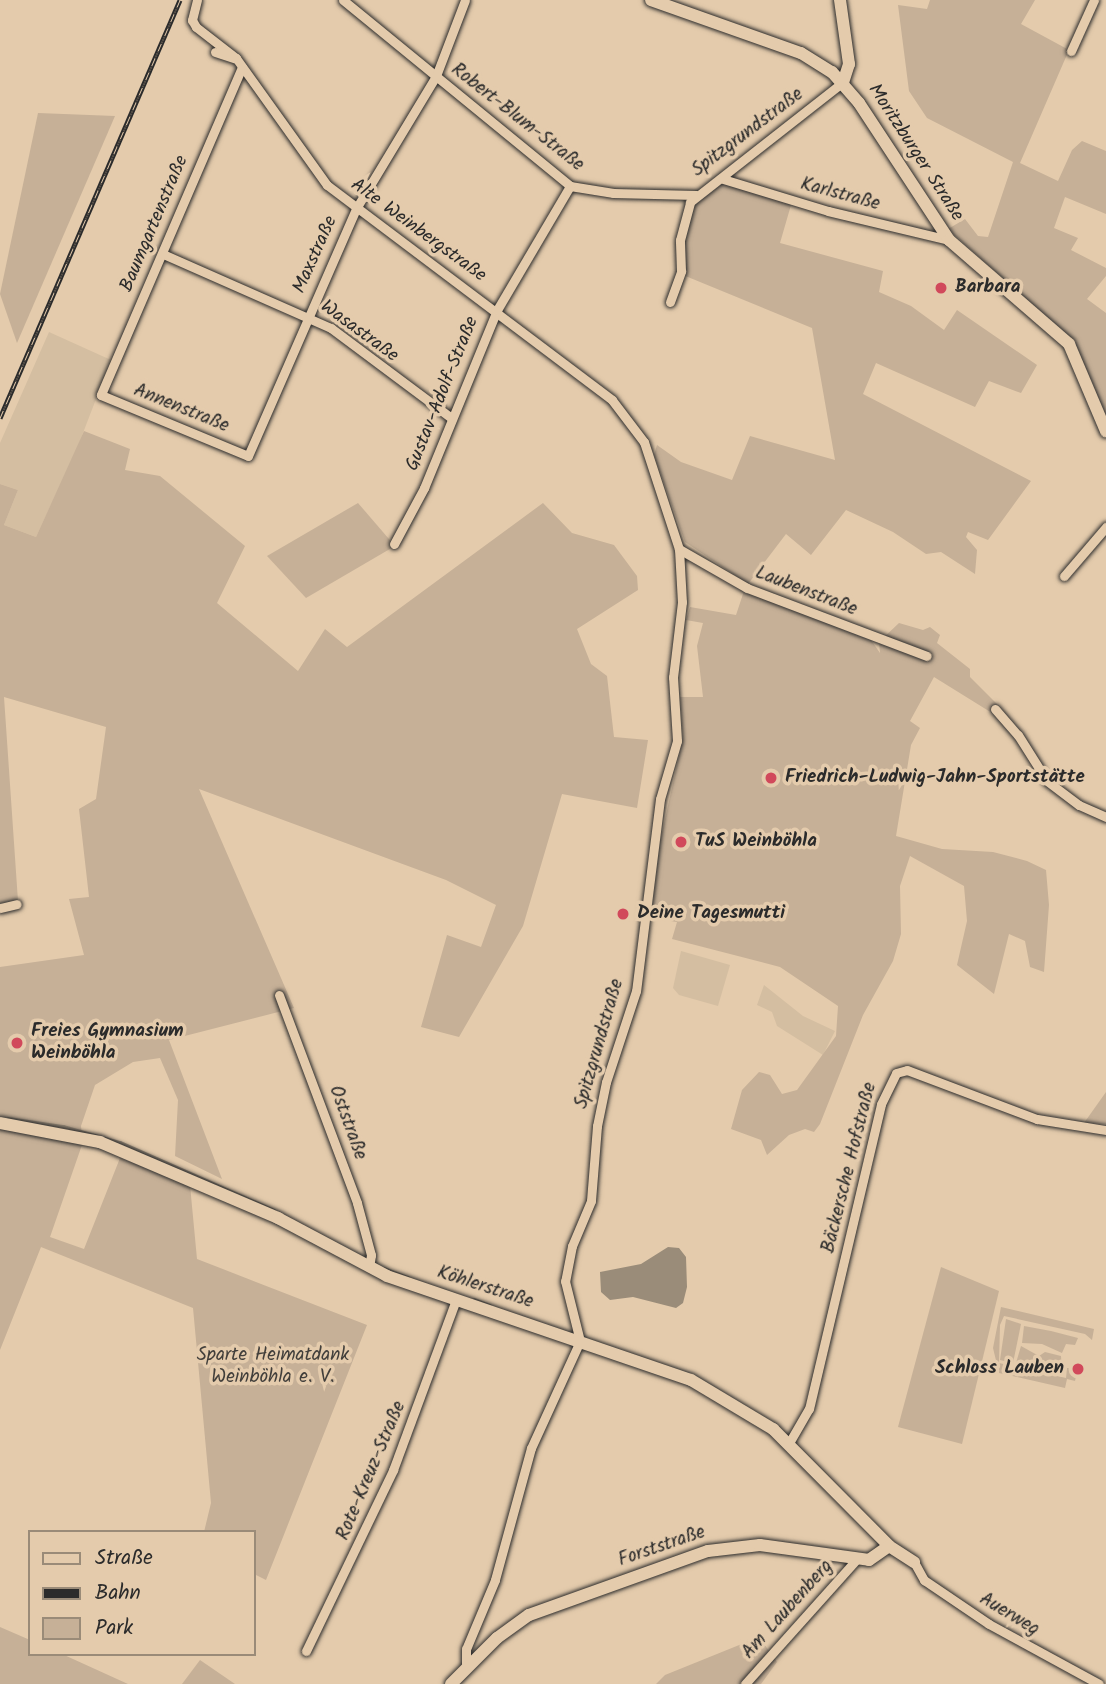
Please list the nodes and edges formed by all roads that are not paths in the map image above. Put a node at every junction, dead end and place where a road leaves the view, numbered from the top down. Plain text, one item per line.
1 (197, 0) edge
2 (343, 0) edge
3 (465, 0) edge
4 (651, 0) edge
5 (840, 0) edge
6 (1094, 0) edge
7 (847, 48) junction
8 (1071, 51) dead end
9 (215, 52) dead end
10 (236, 58) junction
11 (820, 62) junction
12 (242, 67) junction
13 (436, 76) junction
14 (843, 82) junction
15 (723, 179) junction
16 (570, 186) junction
17 (696, 195) junction
18 (357, 207) junction
19 (949, 240) junction
20 (163, 254) junction
21 (670, 302) dead end
22 (497, 310) junction
23 (309, 316) junction
24 (101, 395) joint
25 (612, 400) joint
26 (450, 417) junction
27 (1106, 431) edge
28 (248, 456) joint
29 (1106, 527) edge
30 (394, 544) dead end
31 (678, 549) junction
32 (1064, 576) dead end
33 (927, 656) dead end
34 (995, 709) dead end
35 (1106, 817) edge
36 (17, 904) dead end
37 (0, 908) edge
38 (279, 995) dead end
39 (0, 1123) edge
40 (1106, 1130) edge
41 (369, 1267) junction
42 (456, 1300) junction
43 (580, 1341) junction
44 (789, 1443) junction
45 (889, 1546) junction
46 (856, 1560) junction
47 (914, 1562) joint
48 (306, 1651) dead end
49 (466, 1667) junction
50 (451, 1684) edge
51 (745, 1684) edge
52 (1099, 1684) edge

1 - 10 street, Alte Weinbergstraße
2 - 13 street, Robert-Blum-Straße
3 - 13 street, Maxstraße
4 - 11 street
5 - 7 street, Moritzburger Straße
6 - 8 street
7 - 11 street
7 - 14 street, Moritzburger Straße
9 - 10 street
10 - 12 street, Alte Weinbergstraße
11 - 14 street
12 - 18 street, Alte Weinbergstraße
12 - 20 street, Baumgartenstraße
13 - 16 street, Robert-Blum-Straße
13 - 18 street, Maxstraße
14 - 15 street, Spitzgrundstraße
14 - 19 street, Moritzburger Straße
15 - 17 street, Spitzgrundstraße
15 - 19 street, Karlstraße
16 - 17 street, Robert-Blum-Straße
16 - 22 street, Gustav-Adolf-Straße
17 - 21 street, Spitzgrundstraße
18 - 22 street, Alte Weinbergstraße
18 - 23 street, Maxstraße
19 - 27 street, Moritzburger Straße
20 - 23 street, Wasastraße
20 - 24 street, Baumgartenstraße
22 - 25 street, Alte Weinbergstraße
22 - 26 street, Gustav-Adolf-Straße
23 - 26 street, Wasastraße
23 - 28 street, Maxstraße
24 - 28 street, Annenstraße
25 - 31 street, Spitzgrundstraße
26 - 30 street, Gustav-Adolf-Straße
29 - 32 street
31 - 33 street, Laubenstraße
31 - 43 street, Spitzgrundstraße
34 - 35 street
36 - 37 street
38 - 41 street, Oststraße
39 - 41 street, Köhlerstraße
40 - 44 street, Bäckersche Hofstraße
41 - 42 street, Köhlerstraße
42 - 43 street, Köhlerstraße
42 - 48 street, Rote-Kreuz-Straße
43 - 44 street, Köhlerstraße
43 - 49 street
44 - 45 street, Köhlerstraße
45 - 46 street
45 - 47 street, Köhlerstraße
46 - 49 street, Forststraße
46 - 51 street, Am Laubenberg
47 - 52 street, Auerweg
49 - 50 street

